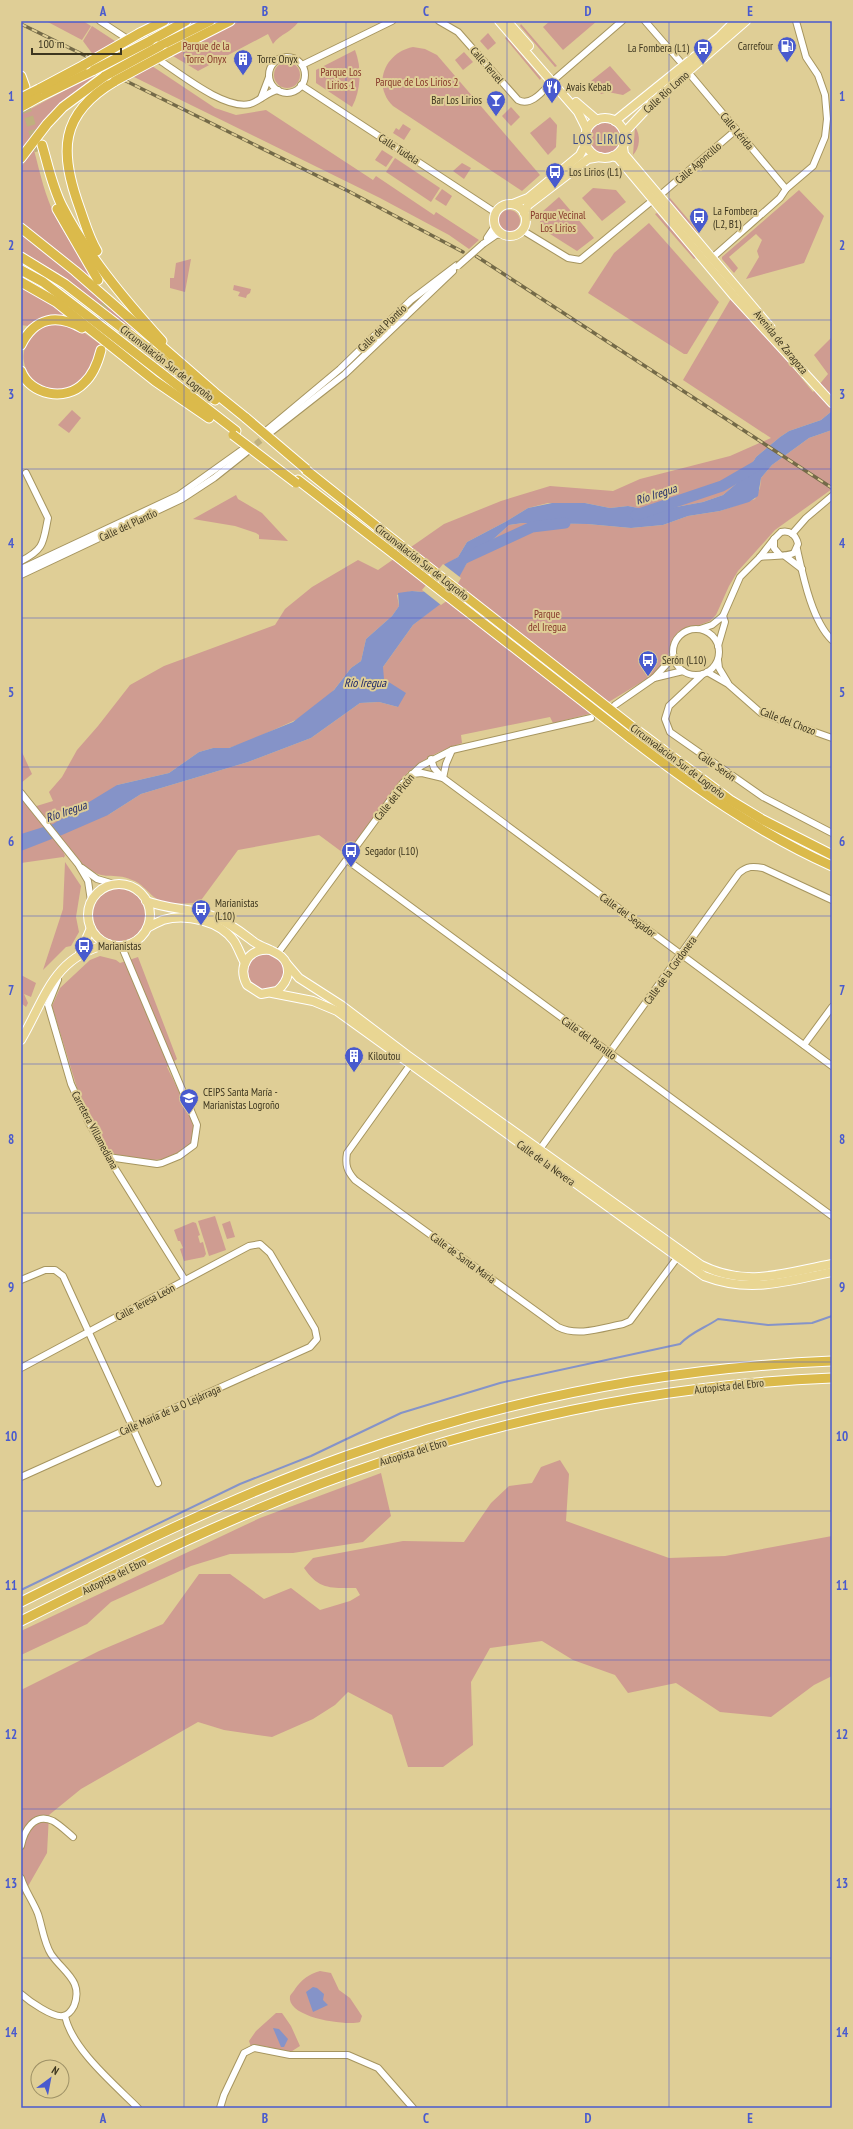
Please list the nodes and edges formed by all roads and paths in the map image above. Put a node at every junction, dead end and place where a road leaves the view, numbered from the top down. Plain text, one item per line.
1 (100, 21) edge
2 (164, 21) edge
3 (186, 21) edge
4 (210, 21) edge
5 (230, 21) edge
6 (392, 21) edge
7 (439, 21) edge
8 (500, 21) edge
9 (622, 21) edge
10 (645, 21) edge
11 (735, 21) edge
12 (746, 21) edge
13 (796, 21) edge
14 (509, 22) edge
15 (126, 38) dead end
16 (708, 50) junction
17 (162, 62) dead end
18 (302, 65) junction
19 (686, 69) junction
20 (21, 76) edge
21 (269, 77) junction
22 (554, 80) junction
23 (301, 85) junction
24 (25, 87) dead end
25 (278, 90) junction
26 (39, 93) junction
27 (21, 98) edge
28 (259, 100) junction
29 (21, 107) edge
30 (597, 120) junction
31 (615, 121) junction
32 (587, 130) junction
33 (736, 130) junction
34 (624, 133) junction
35 (586, 143) junction
36 (623, 147) junction
37 (608, 157) junction
38 (21, 158) edge
39 (786, 189) junction
40 (656, 198) junction
41 (513, 204) junction
42 (496, 213) junction
43 (524, 213) junction
44 (495, 226) junction
45 (21, 228) edge
46 (522, 230) junction
47 (502, 234) junction
48 (482, 244) junction
49 (21, 258) edge
50 (712, 258) junction
51 (21, 270) edge
52 (98, 280) tunnel mouth
53 (21, 282) edge
54 (121, 292) junction
55 (21, 345) edge
56 (101, 350) dead end
57 (179, 360) junction
58 (21, 371) edge
59 (811, 380) junction
60 (155, 381) junction
61 (832, 404) edge
62 (245, 420) junction
63 (269, 431) tunnel mouth
64 (234, 433) junction
65 (26, 473) dead end
66 (832, 496) edge
67 (792, 534) junction
68 (774, 539) junction
69 (797, 549) junction
70 (782, 556) junction
71 (760, 557) junction
72 (21, 561) edge
73 (21, 569) edge
74 (802, 569) junction
75 (21, 575) edge
76 (723, 616) junction
77 (700, 629) junction
78 (829, 634) edge
79 (832, 640) edge
80 (718, 646) junction
81 (674, 656) junction
82 (718, 660) junction
83 (683, 671) junction
84 (705, 673) junction
85 (654, 678) junction
86 (728, 684) junction
87 (615, 705) dead end
88 (591, 718) dead end
89 (832, 738) edge
90 (452, 750) junction
91 (431, 759) junction
92 (411, 775) junction
93 (444, 778) junction
94 (22, 794) edge
95 (832, 833) edge
96 (832, 855) edge
97 (347, 860) junction
98 (78, 864) junction
99 (832, 866) edge
100 (114, 884) junction
101 (832, 900) edge
102 (91, 901) junction
103 (146, 901) junction
104 (91, 928) junction
105 (146, 928) junction
106 (108, 944) junction
107 (121, 945) junction
108 (274, 952) junction
109 (80, 953) junction
110 (681, 955) junction
111 (244, 963) junction
112 (287, 964) junction
113 (64, 968) junction
114 (272, 993) junction
115 (832, 1007) edge
116 (21, 1040) edge
117 (804, 1045) junction
118 (609, 1053) junction
119 (410, 1065) junction
120 (832, 1066) edge
121 (540, 1149) junction
122 (108, 1157) junction
123 (832, 1216) edge
124 (677, 1258) junction
125 (832, 1264) edge
126 (832, 1272) edge
127 (21, 1280) edge
128 (184, 1280) junction
129 (89, 1332) junction
130 (317, 1339) joint
131 (832, 1361) edge
132 (21, 1368) edge
133 (832, 1378) edge
134 (132, 1427) junction
135 (21, 1477) edge
136 (158, 1483) dead end
137 (21, 1601) edge
138 (21, 1621) edge
139 (73, 1837) dead end
140 (21, 1846) edge
141 (21, 1878) edge
142 (21, 1994) edge
143 (65, 2016) junction
144 (138, 2108) edge
145 (220, 2108) edge
146 (413, 2108) edge

1 - 15 street
2 - 26 highway, bridge
3 - 26 highway, bridge
4 - 38 highway, bridge
5 - 54 highway, bridge
6 - 18 street
7 - 22 street, Calle Teruel
8 - 22 main road
9 - 22 street
10 - 19 street, Calle Lérida
11 - 16 main road, Calle Río Lomo
12 - 16 main road, Calle Río Lomo
13 - 39 street
14 - 22 main road
16 - 19 main road, Calle Río Lomo
17 - 28 street
18 - 21 street
18 - 23 street
19 - 31 main road, Calle Río Lomo
19 - 33 street, Calle Lérida
19 - 34 main road, Calle Río Lomo
20 - 24 highway
21 - 25 street
21 - 28 street
22 - 30 main road
22 - 32 main road
23 - 25 street
23 - 42 street, Calle Tudela
25 - 28 street
26 - 27 highway, bridge
26 - 29 highway, bridge
30 - 31 main road
30 - 32 main road
31 - 34 main road
32 - 35 main road
33 - 39 street, Calle Lérida
33 - 40 street, Calle Agoncillo
34 - 36 main road
35 - 37 main road
35 - 41 main road
36 - 37 main road
36 - 40 main road, Avenida de Zaragoza
37 - 40 main road, Avenida de Zaragoza
37 - 43 main road
39 - 50 street
40 - 46 street, Calle Agoncillo
40 - 50 main road, Avenida de Zaragoza
40 - 59 main road, Avenida de Zaragoza
41 - 42 main road
41 - 43 main road
42 - 44 main road
43 - 46 main road
44 - 47 main road
44 - 48 street, Calle del Plantío
45 - 57 highway
46 - 47 main road
47 - 48 street, Calle del Plantío
48 - 63 street, Calle del Plantío, bridge
49 - 62 highway, Circunvalación Sur de Logroño
50 - 59 main road, Avenida de Zaragoza
51 - 64 highway, Circunvalación Sur de Logroño
52 - 54 highway
53 - 60 highway
54 - 57 highway
55 - 60 highway
56 - 58 highway
57 - 62 highway
59 - 61 main road
60 - 64 highway
62 - 96 highway, Circunvalación Sur de Logroño, bridge
64 - 99 highway, Circunvalación Sur de Logroño, bridge
65 - 72 street
66 - 67 street
67 - 68 street
67 - 69 street
68 - 70 street
68 - 71 street
69 - 70 street
69 - 74 street
70 - 71 street
70 - 74 street
71 - 76 street
73 - 75 street, Calle del Plantío
74 - 78 street
76 - 77 street
76 - 80 street
77 - 80 street
77 - 81 street
78 - 79 street
80 - 82 street
81 - 83 street
81 - 85 street
82 - 84 street
82 - 86 street, Calle del Chozo
83 - 84 street
83 - 85 street
84 - 86 street, Calle del Chozo
84 - 95 street, Calle Serón
85 - 87 street
86 - 89 street, Calle del Chozo
88 - 90 street, Calle del Picón
90 - 91 street, Calle del Picón
90 - 93 street
91 - 92 street, Calle del Picón
91 - 93 street, Calle del Segador
92 - 93 street
92 - 97 street, Calle del Picón
93 - 110 street, Calle del Segador
94 - 98 street
97 - 108 street, Calle del Picón
97 - 118 street, Calle del Planillo
98 - 100 street
98 - 102 street
100 - 102 main road
100 - 103 main road
101 - 110 street, Calle de la Cordonera
102 - 104 main road
103 - 105 main road
103 - 108 main road
104 - 106 main road
104 - 109 main road
105 - 107 main road
105 - 111 main road
106 - 107 main road
106 - 109 main road
107 - 122 street
108 - 111 main road
108 - 112 main road
109 - 113 main road
110 - 117 street, Calle del Segador
110 - 118 street, Calle de la Cordonera
111 - 114 main road
112 - 114 main road
112 - 121 main road, Calle de la Nevera
113 - 116 main road
113 - 122 street, Carretera Villamediana
114 - 119 main road, Calle de la Nevera
115 - 117 street
117 - 120 street, Calle del Segador
118 - 121 street, Calle de la Cordonera
118 - 123 street, Calle del Planillo
119 - 124 main road, Calle de la Nevera
119 - 124 street, Calle de Santa María
121 - 125 main road, Calle de la Nevera
122 - 128 street, Carretera Villamediana
124 - 126 main road, Calle de la Nevera
127 - 129 street
128 - 129 street, Calle Teresa León
128 - 130 street, Calle Teresa León
129 - 132 street, Calle Teresa León
129 - 134 street
130 - 134 street, Calle María de la O Lejárraga
131 - 137 highway, Autopista del Ebro
133 - 138 highway, Autopista del Ebro
134 - 135 street, Calle María de la O Lejárraga
134 - 136 street
139 - 140 street
141 - 143 street
142 - 143 street
143 - 144 street
145 - 146 street

